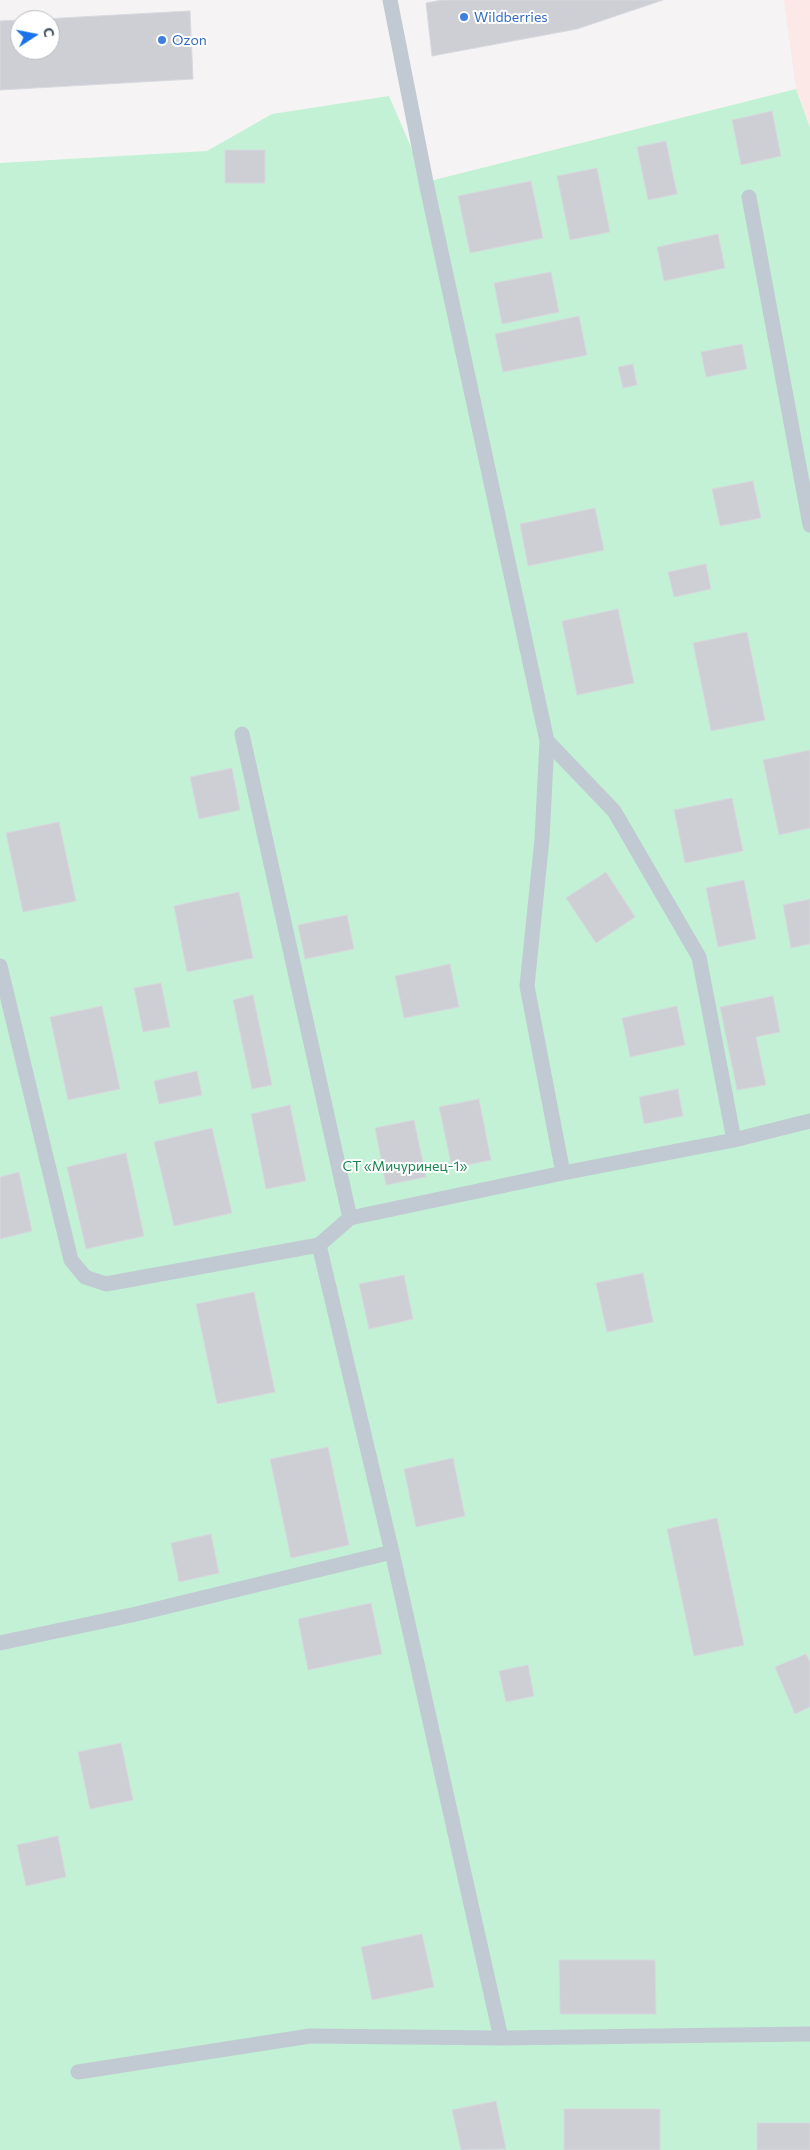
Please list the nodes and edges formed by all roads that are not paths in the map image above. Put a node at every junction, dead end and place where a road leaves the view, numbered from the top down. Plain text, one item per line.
1 (390, 0) edge
2 (749, 197) dead end
3 (810, 524) edge
4 (242, 734) dead end
5 (546, 741) junction
6 (0, 966) edge
7 (810, 1121) edge
8 (734, 1140) junction
9 (562, 1173) junction
10 (350, 1218) junction
11 (319, 1245) junction
12 (392, 1552) junction
13 (0, 1643) edge
14 (810, 2034) edge
15 (501, 2038) junction
16 (78, 2072) dead end

1 - 5 lane
2 - 3 lane
4 - 10 lane
5 - 8 lane
5 - 9 lane
6 - 11 lane
7 - 8 lane
8 - 9 lane
9 - 10 lane
10 - 11 lane
11 - 12 lane
12 - 13 lane
12 - 15 lane
14 - 15 lane
15 - 16 lane

